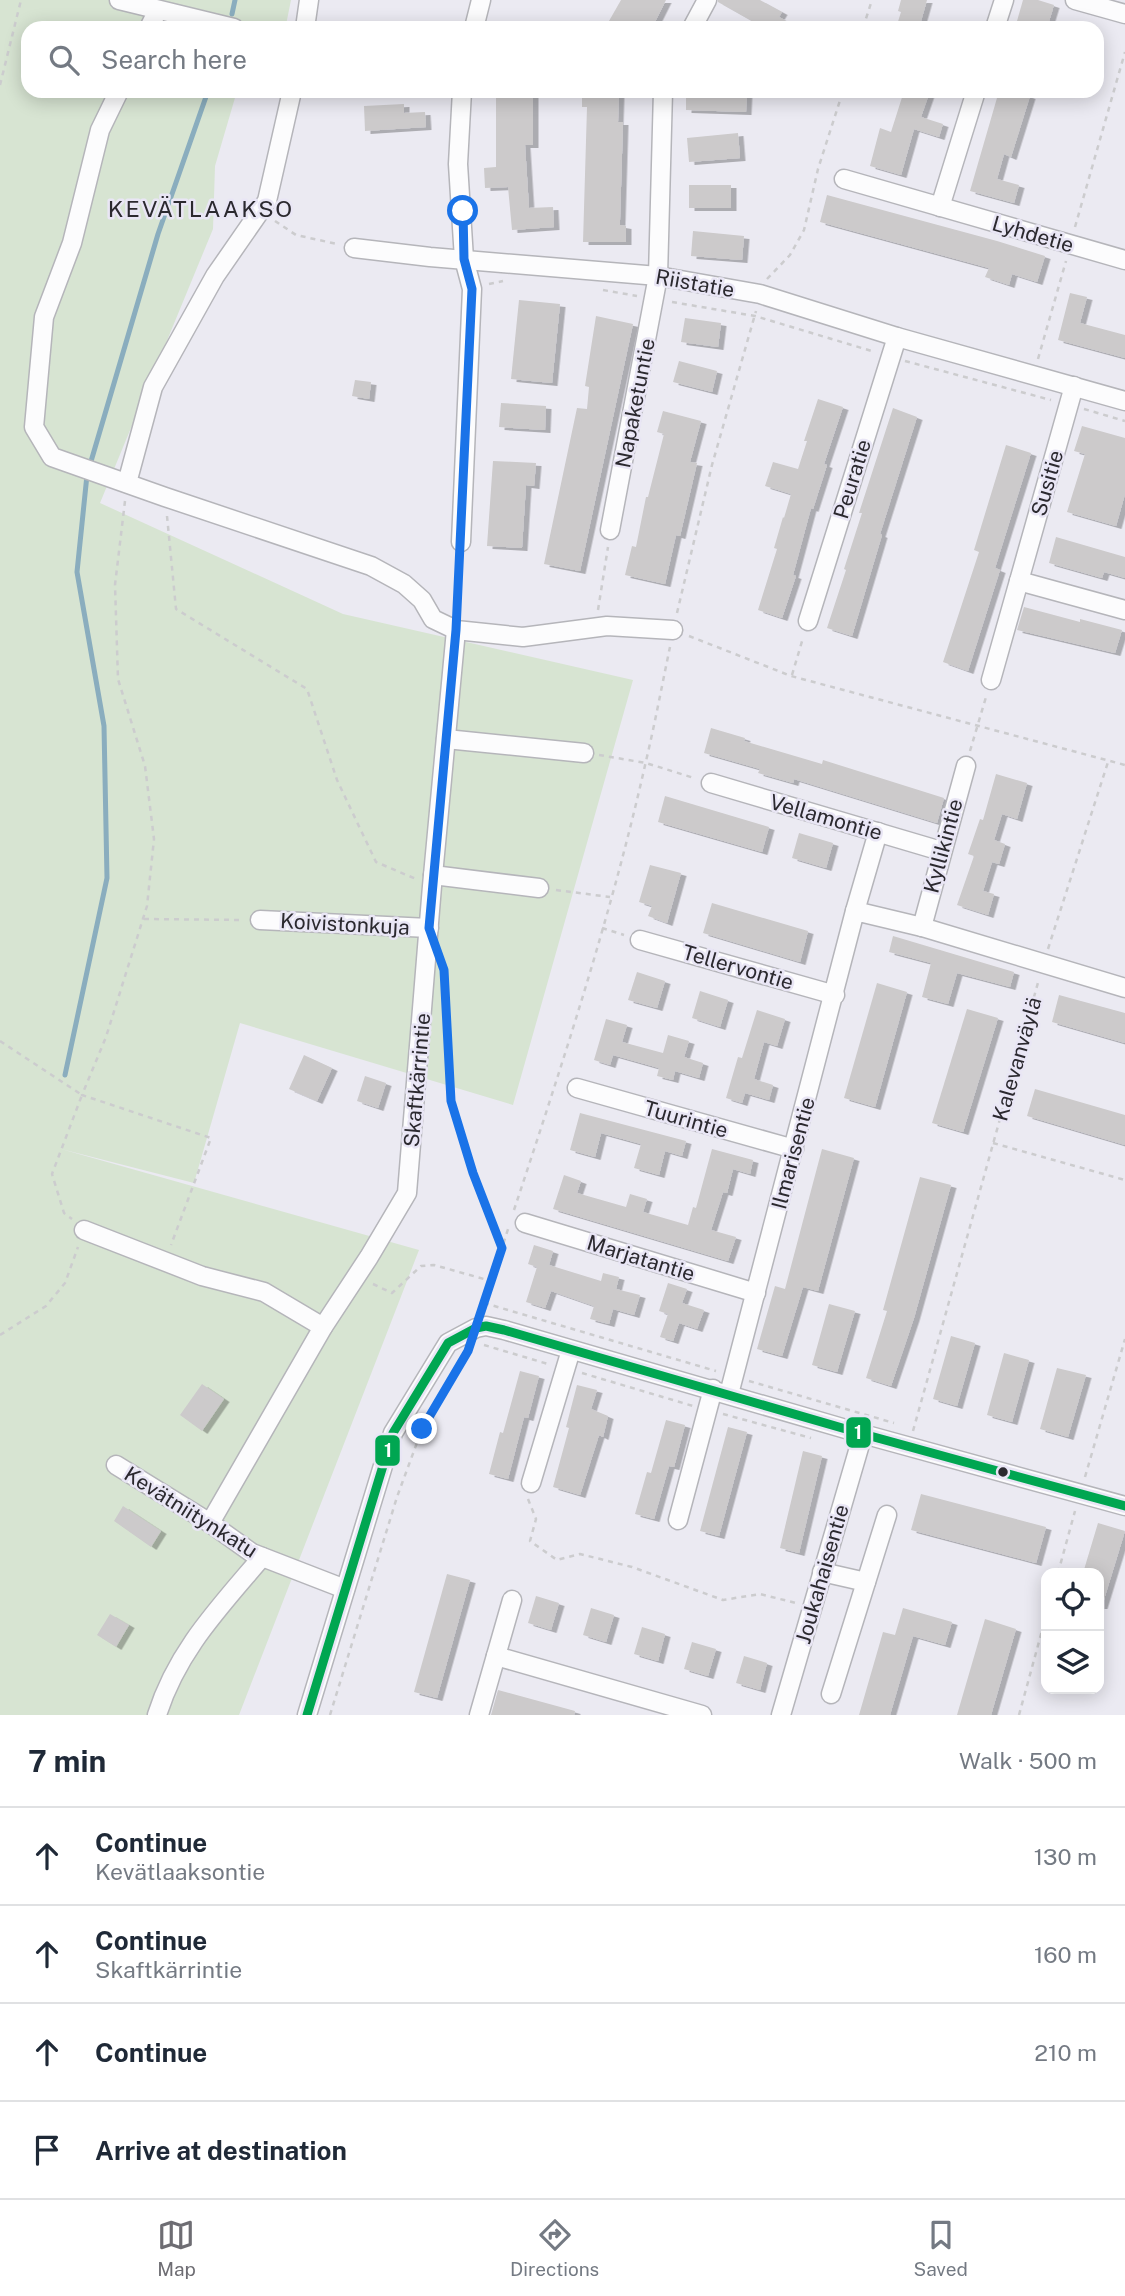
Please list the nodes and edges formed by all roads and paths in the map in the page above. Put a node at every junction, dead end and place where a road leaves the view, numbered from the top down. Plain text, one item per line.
1 (21, 0) edge
2 (119, 0) edge
3 (309, 0) edge
4 (481, 0) edge
5 (707, 0) edge
6 (872, 0) edge
7 (1004, 0) edge
8 (1075, 0) edge
9 (158, 10) junction
10 (1125, 14) edge
11 (152, 21) edge
12 (204, 21) edge
13 (306, 21) edge
14 (476, 21) edge
15 (696, 21) edge
16 (865, 21) edge
17 (997, 21) edge
18 (1125, 52) edge
19 (1, 77) edge
20 (0, 85) edge
21 (116, 98) edge
22 (290, 98) edge
23 (462, 98) edge
24 (663, 98) edge
25 (841, 98) edge
26 (974, 98) edge
27 (844, 179) dead end
28 (940, 207) junction
29 (260, 212) junction
30 (1070, 244) junction
31 (354, 248) joint
32 (464, 259) junction
33 (1125, 260) edge
34 (658, 276) junction
35 (507, 280) dead end
36 (472, 289) junction
37 (599, 289) dead end
38 (760, 294) junction
39 (654, 300) junction
40 (755, 316) junction
41 (897, 338) junction
42 (890, 356) junction
43 (1033, 374) junction
44 (1074, 386) junction
45 (1125, 401) edge
46 (1069, 405) junction
47 (1125, 421) edge
48 (127, 484) junction
49 (165, 497) junction
50 (610, 530) joint
51 (461, 542) joint
52 (1019, 581) junction
53 (1125, 610) edge
54 (808, 621) joint
55 (595, 627) junction
56 (456, 630) junction
57 (673, 630) junction
58 (791, 676) junction
59 (991, 680) joint
60 (978, 727) junction
61 (446, 739) junction
62 (584, 753) joint
63 (1108, 762) junction
64 (646, 763) junction
65 (1125, 765) edge
66 (966, 766) joint
67 (711, 783) joint
68 (878, 832) junction
69 (941, 851) junction
70 (432, 880) junction
71 (539, 888) joint
72 (610, 897) junction
73 (856, 911) junction
74 (143, 919) junction
75 (260, 920) joint
76 (922, 927) junction
77 (429, 928) junction
78 (602, 928) junction
79 (640, 940) joint
80 (440, 960) dead end
81 (1043, 965) junction
82 (1125, 988) edge
83 (835, 995) junction
84 (0, 1041) edge
85 (577, 1088) dead end
86 (82, 1095) junction
87 (993, 1143) junction
88 (794, 1149) junction
89 (1125, 1180) edge
90 (526, 1223) dead end
91 (84, 1230) junction
92 (502, 1248) junction
93 (165, 1262) junction
94 (356, 1277) junction
95 (491, 1282) junction
96 (756, 1293) junction
97 (484, 1303) junction
98 (323, 1327) junction
99 (0, 1335) edge
100 (478, 1336) junction
101 (1125, 1339) edge
102 (571, 1350) junction
103 (566, 1368) junction
104 (725, 1387) junction
105 (706, 1410) junction
106 (901, 1425) dead end
107 (863, 1434) junction
108 (819, 1441) dead end
109 (909, 1446) junction
110 (116, 1465) dead end
111 (531, 1483) joint
112 (1087, 1484) junction
113 (1125, 1506) edge
114 (887, 1515) dead end
115 (678, 1520) dead end
116 (210, 1524) junction
117 (262, 1558) junction
118 (1060, 1568) edge
119 (822, 1572) junction
120 (866, 1583) junction
121 (345, 1589) junction
122 (512, 1600) dead end
123 (812, 1606) junction
124 (1042, 1631) edge
125 (496, 1656) junction
126 (831, 1694) dead end
127 (158, 1715) edge
128 (307, 1715) edge
129 (330, 1715) edge
130 (479, 1715) edge
131 (702, 1715) edge
132 (781, 1715) edge
133 (1019, 1715) edge

1 - 19 path
2 - 9 street
3 - 13 street
4 - 14 street
5 - 15 street
6 - 16 path
7 - 17 street
8 - 10 street
9 - 11 street
9 - 12 street
18 - 30 path
19 - 20 path
21 - 48 street
22 - 29 street
23 - 32 street
24 - 34 street, Napaketuntie
25 - 38 path
26 - 28 street
27 - 28 street, Lyhdetie
28 - 30 street, Lyhdetie
29 - 31 path
29 - 48 street
30 - 33 street, Lyhdetie
30 - 43 path
31 - 32 street, Riistatie
32 - 34 street, Riistatie
32 - 36 street
34 - 38 street, Riistatie
34 - 39 street, Napaketuntie
35 - 36 path
36 - 51 street
37 - 39 path
38 - 40 path
38 - 41 street, Riistatie
39 - 40 path
39 - 50 street, Napaketuntie
40 - 42 path
40 - 57 path
41 - 42 street, Peuratie
41 - 43 street, Riistatie
42 - 46 path
42 - 54 street, Peuratie
43 - 44 street, Riistatie
44 - 45 street, Riistatie
44 - 46 street, Susitie
46 - 47 path
46 - 52 street, Susitie
48 - 49 street
48 - 74 path
49 - 56 street
49 - 70 path
50 - 55 path
51 - 56 path
52 - 53 street
52 - 59 street, Susitie
54 - 58 path
55 - 56 street
55 - 57 street
56 - 61 street, Skaftkärrintie
57 - 58 path
57 - 64 path
58 - 60 path
59 - 60 path
60 - 63 path
60 - 66 path
61 - 62 street
61 - 70 street, Skaftkärrintie
62 - 64 path
63 - 65 path
63 - 81 path, Kalevanväylä
64 - 67 path
64 - 72 path
66 - 69 street, Kyllikintie
67 - 68 street, Vellamontie
68 - 69 street, Vellamontie
68 - 73 street, Ilmarisentie
69 - 76 street, Kyllikintie
70 - 71 street
70 - 77 street, Skaftkärrintie
71 - 72 path
72 - 78 path
73 - 76 street
73 - 83 street, Ilmarisentie
74 - 75 path
74 - 86 path
75 - 77 street, Koivistonkuja
76 - 81 street
77 - 94 street, Skaftkärrintie
78 - 79 path
78 - 92 path
79 - 83 street, Tellervontie
80 - 92 path
81 - 82 street
81 - 87 path, Kalevanväylä
83 - 88 street, Ilmarisentie
84 - 86 path
85 - 88 street, Tuurintie
86 - 91 path
86 - 93 path
87 - 89 path, Kalevanväylä
87 - 109 path
88 - 96 street, Ilmarisentie
90 - 96 street, Marjatantie
91 - 93 street
91 - 99 path
92 - 95 path
93 - 98 street
94 - 95 path
94 - 98 street, Skaftkärrintie
95 - 97 path
96 - 104 street, Ilmarisentie
97 - 100 path
97 - 104 path
98 - 116 street, Skaftkärrintie
100 - 102 street
100 - 103 path
100 - 121 street
100 - 129 path
101 - 112 path
102 - 103 street
102 - 104 street
103 - 105 path
103 - 111 street
104 - 105 street, Ilmarisentie
104 - 106 path
104 - 107 street
105 - 108 path
105 - 115 street, Ilmarisentie
107 - 109 street
107 - 119 street, Joukahaisentie
109 - 112 street
110 - 116 street, Kevätniitynkatu
111 - 123 path
112 - 113 street
112 - 118 path
114 - 120 street
116 - 117 street, Kevätniitynkatu
117 - 121 street, Kevätniitynkatu
117 - 127 street
119 - 120 street
119 - 123 street, Joukahaisentie
120 - 126 street
121 - 128 street
122 - 125 street
123 - 132 street, Joukahaisentie
124 - 133 path
125 - 130 street
125 - 131 street

